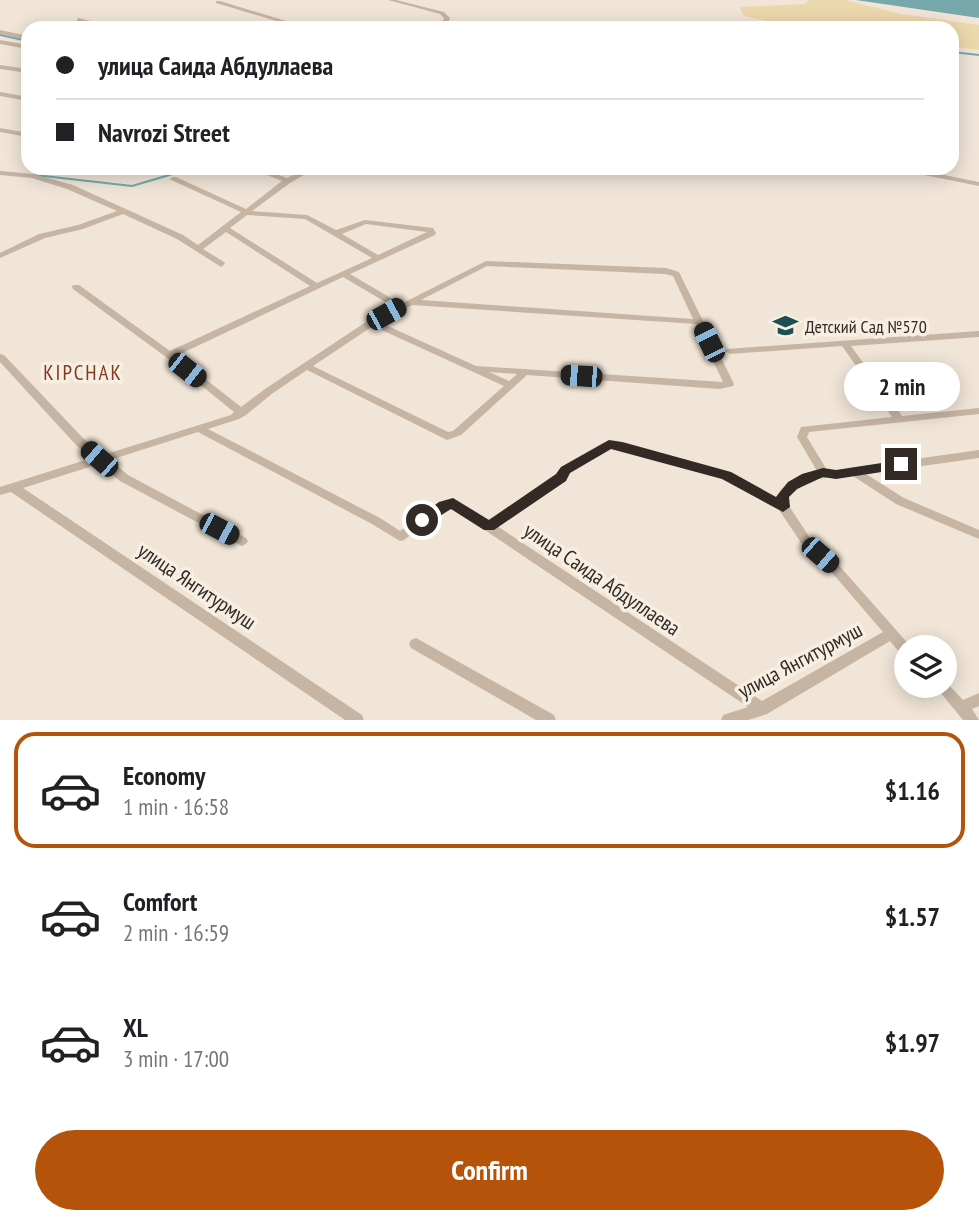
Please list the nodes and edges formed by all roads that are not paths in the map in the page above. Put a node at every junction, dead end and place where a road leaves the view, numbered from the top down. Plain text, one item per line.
1 (390, 0) edge
2 (218, 2) edge
3 (79, 20) dead end
4 (83, 21) edge
5 (282, 21) edge
6 (446, 21) edge
7 (0, 32) edge
8 (21, 36) edge
9 (0, 40) edge
10 (21, 45) edge
11 (0, 67) edge
12 (21, 70) edge
13 (0, 94) edge
14 (21, 98) edge
15 (0, 130) edge
16 (21, 134) edge
17 (0, 173) edge
18 (272, 175) edge
19 (299, 175) edge
20 (934, 175) edge
21 (173, 179) dead end
22 (287, 181) junction
23 (979, 184) edge
24 (121, 212) junction
25 (249, 212) junction
26 (227, 229) junction
27 (336, 233) junction
28 (199, 248) junction
29 (0, 256) edge
30 (378, 258) junction
31 (221, 264) dead end
32 (344, 274) junction
33 (76, 287) dead end
34 (317, 287) junction
35 (404, 304) junction
36 (372, 322) junction
37 (700, 322) junction
38 (979, 334) edge
39 (844, 343) junction
40 (730, 351) dead end
41 (169, 355) junction
42 (1, 357) edge
43 (306, 366) junction
44 (471, 368) junction
45 (525, 372) junction
46 (510, 385) junction
47 (979, 411) edge
48 (242, 413) junction
49 (898, 418) junction
50 (200, 429) junction
51 (979, 454) edge
52 (99, 459) junction
53 (855, 471) junction
54 (823, 472) junction
55 (7, 489) edge
56 (783, 507) junction
57 (489, 526) junction
58 (979, 535) edge
59 (242, 541) dead end
60 (891, 634) junction
61 (894, 637) edge
62 (416, 644) dead end
63 (953, 698) edge
64 (979, 699) edge
65 (962, 707) junction
66 (762, 709) junction
67 (357, 720) edge
68 (549, 720) edge
69 (728, 720) edge
70 (972, 720) edge

1 - 6 street
2 - 5 street
3 - 4 street
7 - 8 street
9 - 10 street
11 - 12 street
13 - 14 street
15 - 16 street
17 - 24 street
18 - 22 street
19 - 22 street
20 - 23 street
21 - 25 street
22 - 25 street
24 - 28 street
24 - 29 street
25 - 26 street
25 - 27 street
26 - 28 street
26 - 34 street
27 - 30 street
27 - 30 street
28 - 31 street
30 - 32 street
32 - 34 street
32 - 35 street
33 - 41 street
34 - 41 street
35 - 36 street
35 - 37 street
35 - 37 street
36 - 43 street
36 - 44 street
37 - 45 street
38 - 39 street
39 - 40 street
39 - 49 street
41 - 48 street
42 - 52 street
43 - 46 street
43 - 48 street
44 - 45 street
44 - 46 street
45 - 46 street
47 - 49 street
48 - 50 street
49 - 54 street
50 - 52 street
50 - 57 street, улица Саида Абдуллаева
51 - 53 street
52 - 55 street
52 - 59 street
53 - 54 street
53 - 58 street
54 - 56 street
55 - 67 street, улица Янгитурмуш
56 - 57 street
56 - 60 street
57 - 66 street, улица Саида Абдуллаева
60 - 61 street
60 - 66 street, улица Янгитурмуш
62 - 68 street
63 - 65 street
64 - 65 street
65 - 70 street
66 - 69 street, улица Янгитурмуш

